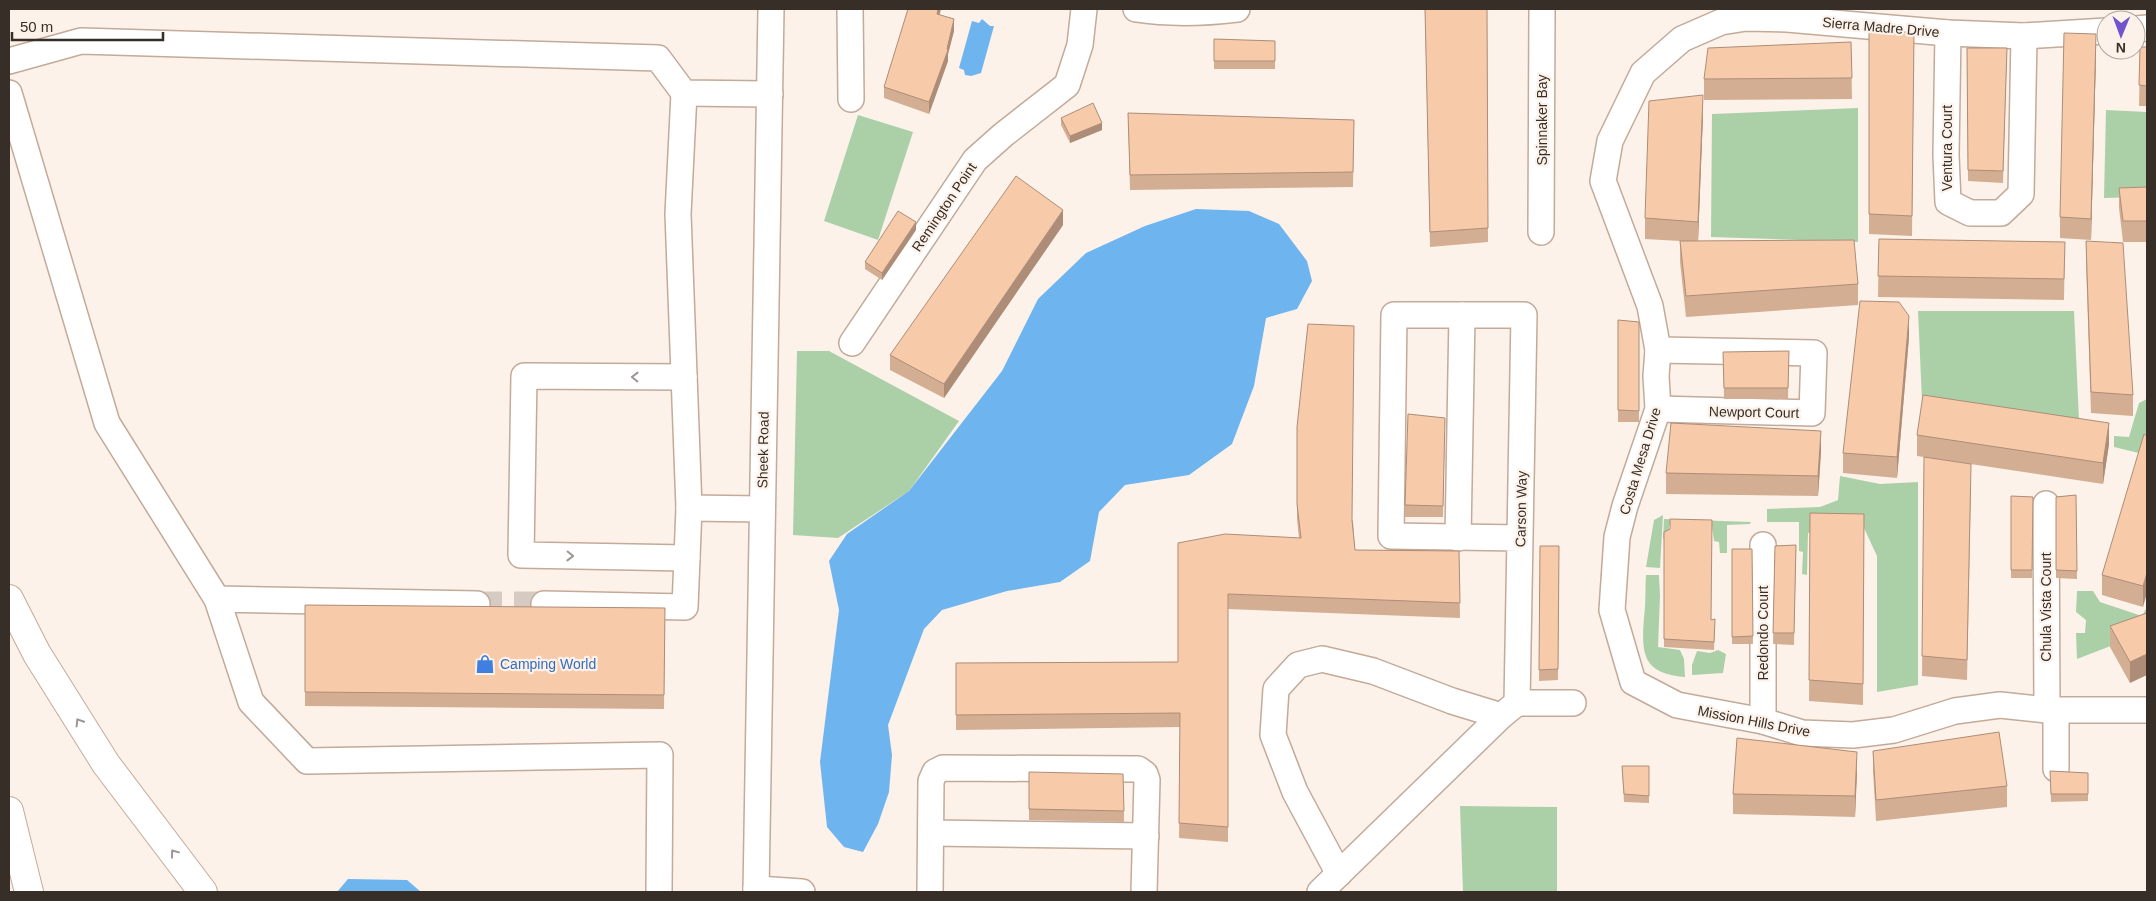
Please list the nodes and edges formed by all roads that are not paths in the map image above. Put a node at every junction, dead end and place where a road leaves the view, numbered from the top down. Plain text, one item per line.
1 (771, 9) edge
2 (850, 9) edge
3 (1084, 9) edge
4 (1136, 9) edge
5 (1237, 9) edge
6 (1542, 9) edge
7 (2096, 32) edge
8 (1948, 33) junction
9 (2024, 36) junction
10 (9, 61) edge
11 (1643, 74) joint
12 (9, 93) edge
13 (684, 93) junction
14 (770, 94) junction
15 (851, 99) dead end
16 (1541, 232) dead end
17 (1462, 315) junction
18 (852, 343) dead end
19 (1658, 350) junction
20 (684, 377) junction
21 (1658, 409) junction
22 (2046, 504) dead end
23 (689, 508) junction
24 (762, 509) junction
25 (1458, 538) junction
26 (1520, 538) junction
27 (1763, 545) dead end
28 (687, 558) junction
29 (9, 598) edge
30 (217, 599) junction
31 (477, 604) tunnel mouth
32 (544, 604) tunnel mouth
33 (1633, 682) joint
34 (1573, 703) dead end
35 (1509, 709) junction
36 (2051, 710) junction
37 (2147, 710) edge
38 (1764, 721) junction
39 (2056, 768) dead end
40 (9, 811) edge
41 (931, 833) junction
42 (1146, 836) junction
43 (1338, 874) junction
44 (756, 890) edge
45 (29, 892) edge
46 (203, 892) edge
47 (659, 892) edge
48 (802, 892) edge
49 (930, 892) edge
50 (1144, 892) edge
51 (1320, 892) edge

1 - 14 street, Sheek Road
2 - 15 street
3 - 18 street, Remington Point
4 - 5 street
6 - 16 street, Spinnaker Bay
7 - 9 street, Sierra Madre Drive
8 - 9 street, Sierra Madre Drive
8 - 9 street, Ventura Court
8 - 11 street, Sierra Madre Drive
10 - 13 street
11 - 19 street, Costa Mesa Drive
12 - 30 street
13 - 14 street
13 - 20 street
14 - 24 street, Sheek Road
17 - 25 street
17 - 25 street
17 - 26 street, Carson Way
19 - 21 street, Costa Mesa Drive
19 - 21 street, Newport Court
20 - 23 street
20 -> 28 street
21 - 33 street, Costa Mesa Drive
22 - 36 street, Chula Vista Court
23 - 24 street
23 - 28 street
24 - 44 street, Sheek Road
25 - 26 street
26 - 35 street, Carson Way
27 - 38 street, Redondo Court
28 - 32 street
46 -> 29 highway
30 - 31 street
30 - 47 street
33 - 38 street, Mission Hills Drive
34 - 35 street
35 - 43 street
35 - 43 street
36 - 37 street, Mission Hills Drive
36 - 38 street, Mission Hills Drive
36 - 39 street, Chula Vista Court
40 - 45 highway
41 - 42 street
41 - 42 street
41 - 49 street
42 - 50 street
43 - 51 street
44 - 48 street

